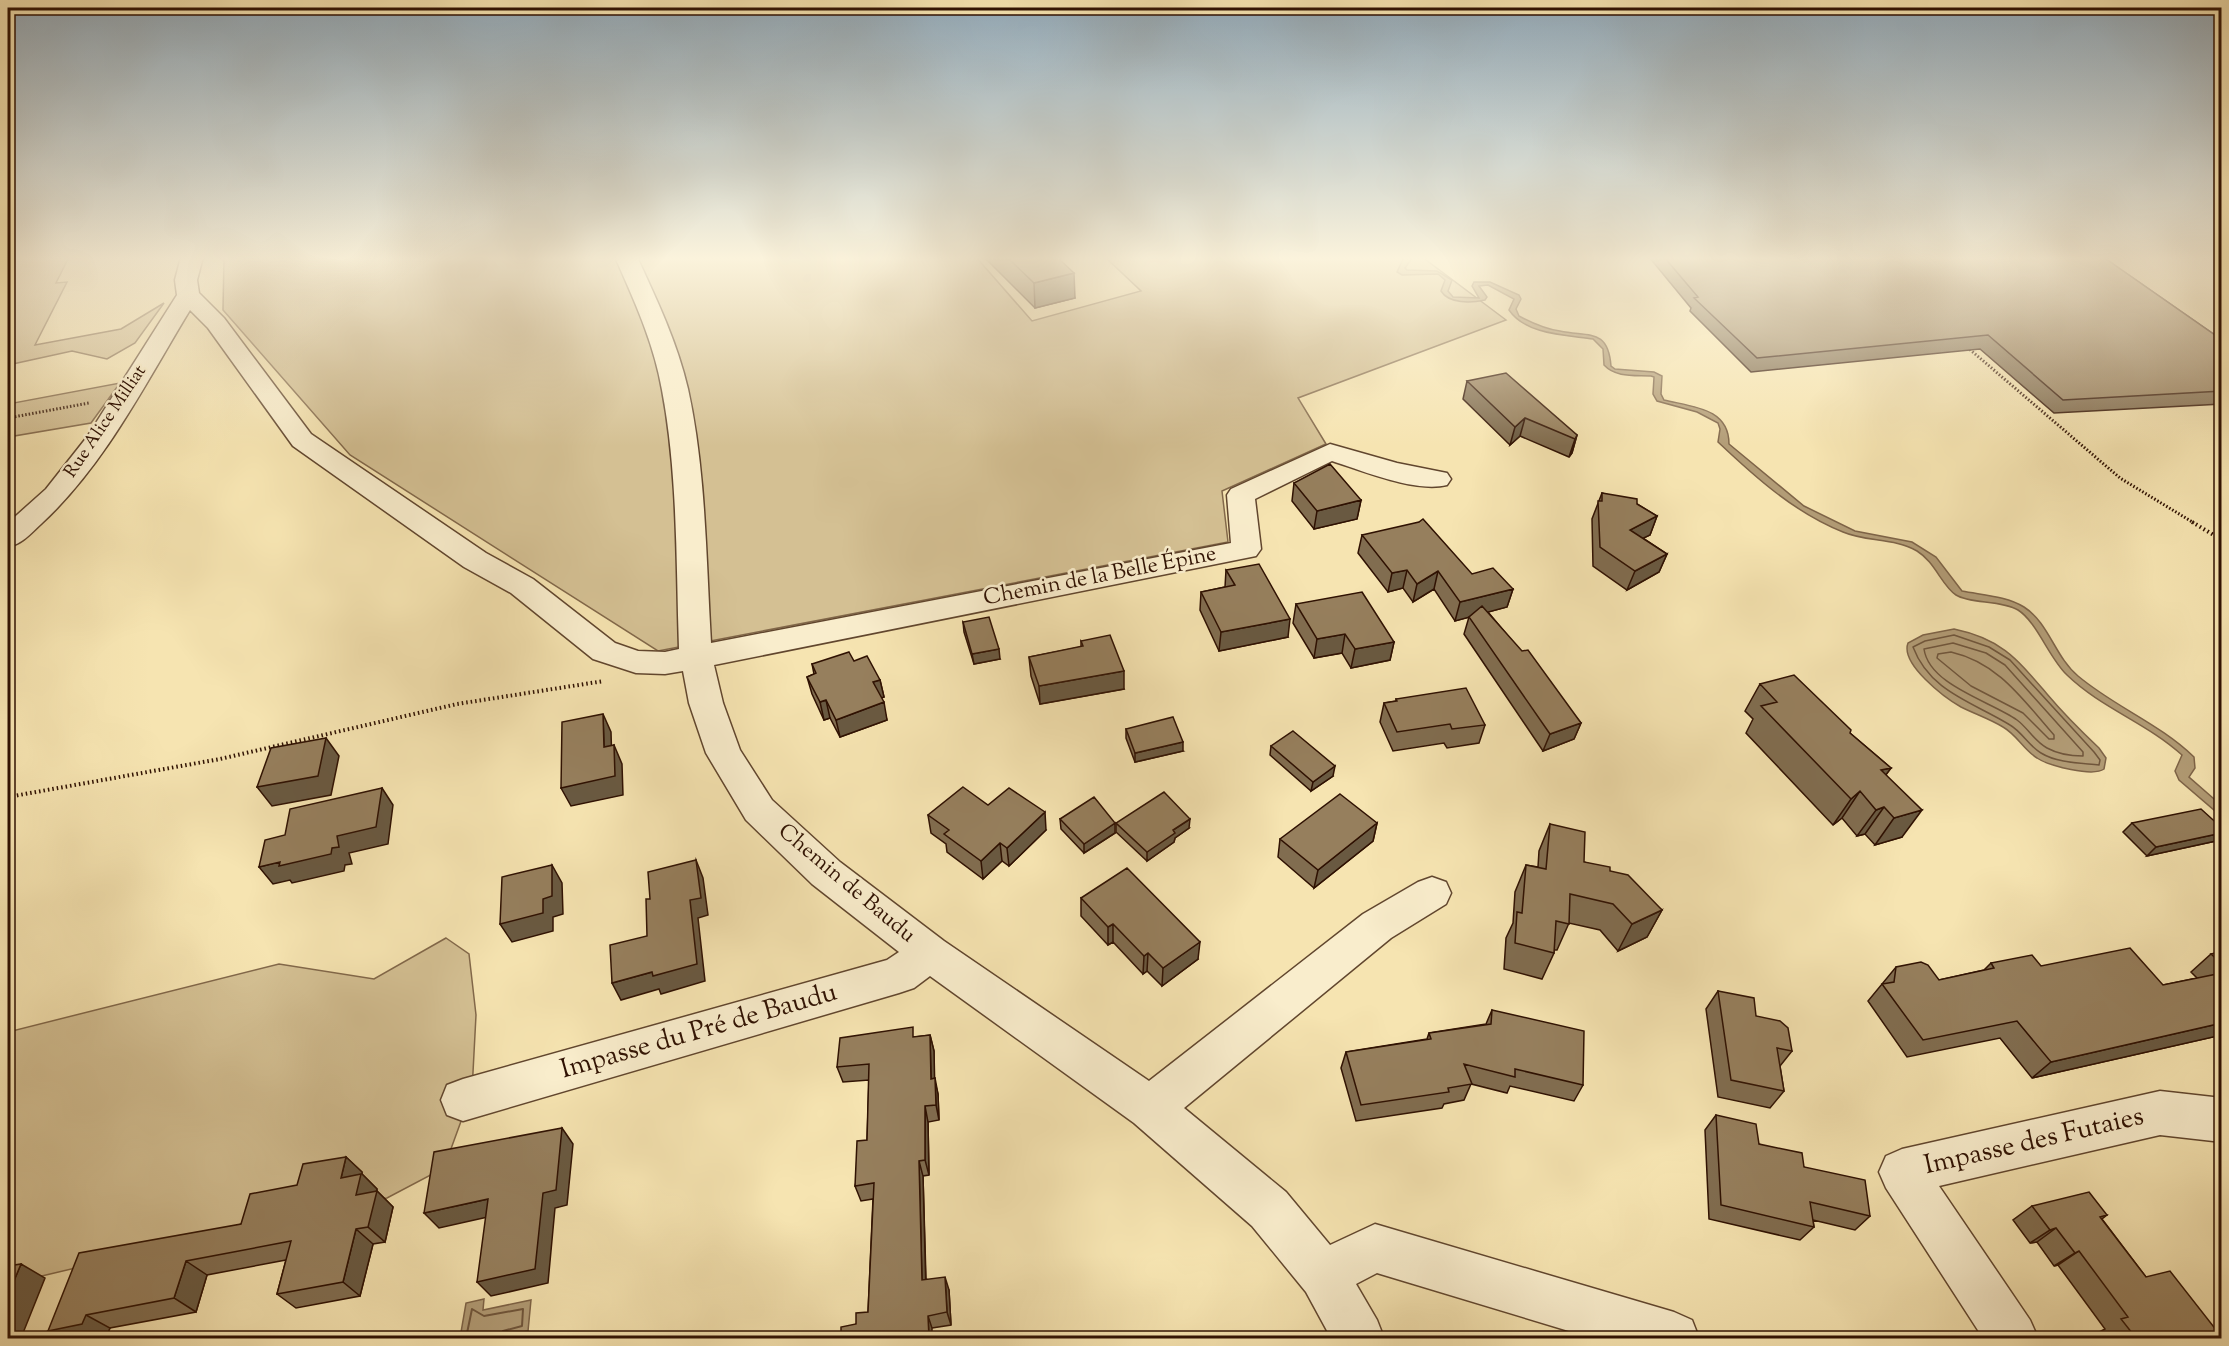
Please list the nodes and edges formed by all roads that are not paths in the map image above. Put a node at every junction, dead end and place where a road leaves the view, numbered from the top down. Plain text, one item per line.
1 (173, 320) edge
2 (213, 320) edge
3 (654, 320) edge
4 (1437, 479) dead end
5 (8, 538) edge
6 (696, 656) junction
7 (1432, 893) dead end
8 (930, 952) junction
9 (463, 1100) dead end
10 (1150, 1108) junction
11 (2222, 1120) edge
12 (1323, 1275) junction
13 (1359, 1338) edge
14 (1674, 1338) edge
15 (2012, 1338) edge

1 - 5 street, Rue Alice Milliat
2 - 6 street
3 - 6 street, Chemin de Baudu
4 - 6 street, Chemin de la Belle Épine
6 - 8 street, Chemin de Baudu
7 - 10 street
8 - 9 street, Impasse du Pré de Baudu
8 - 10 street, Chemin de Baudu
10 - 12 street, Chemin de Baudu
11 - 15 street, Impasse des Futaies
12 - 13 street, Chemin de Baudu
12 - 14 street

